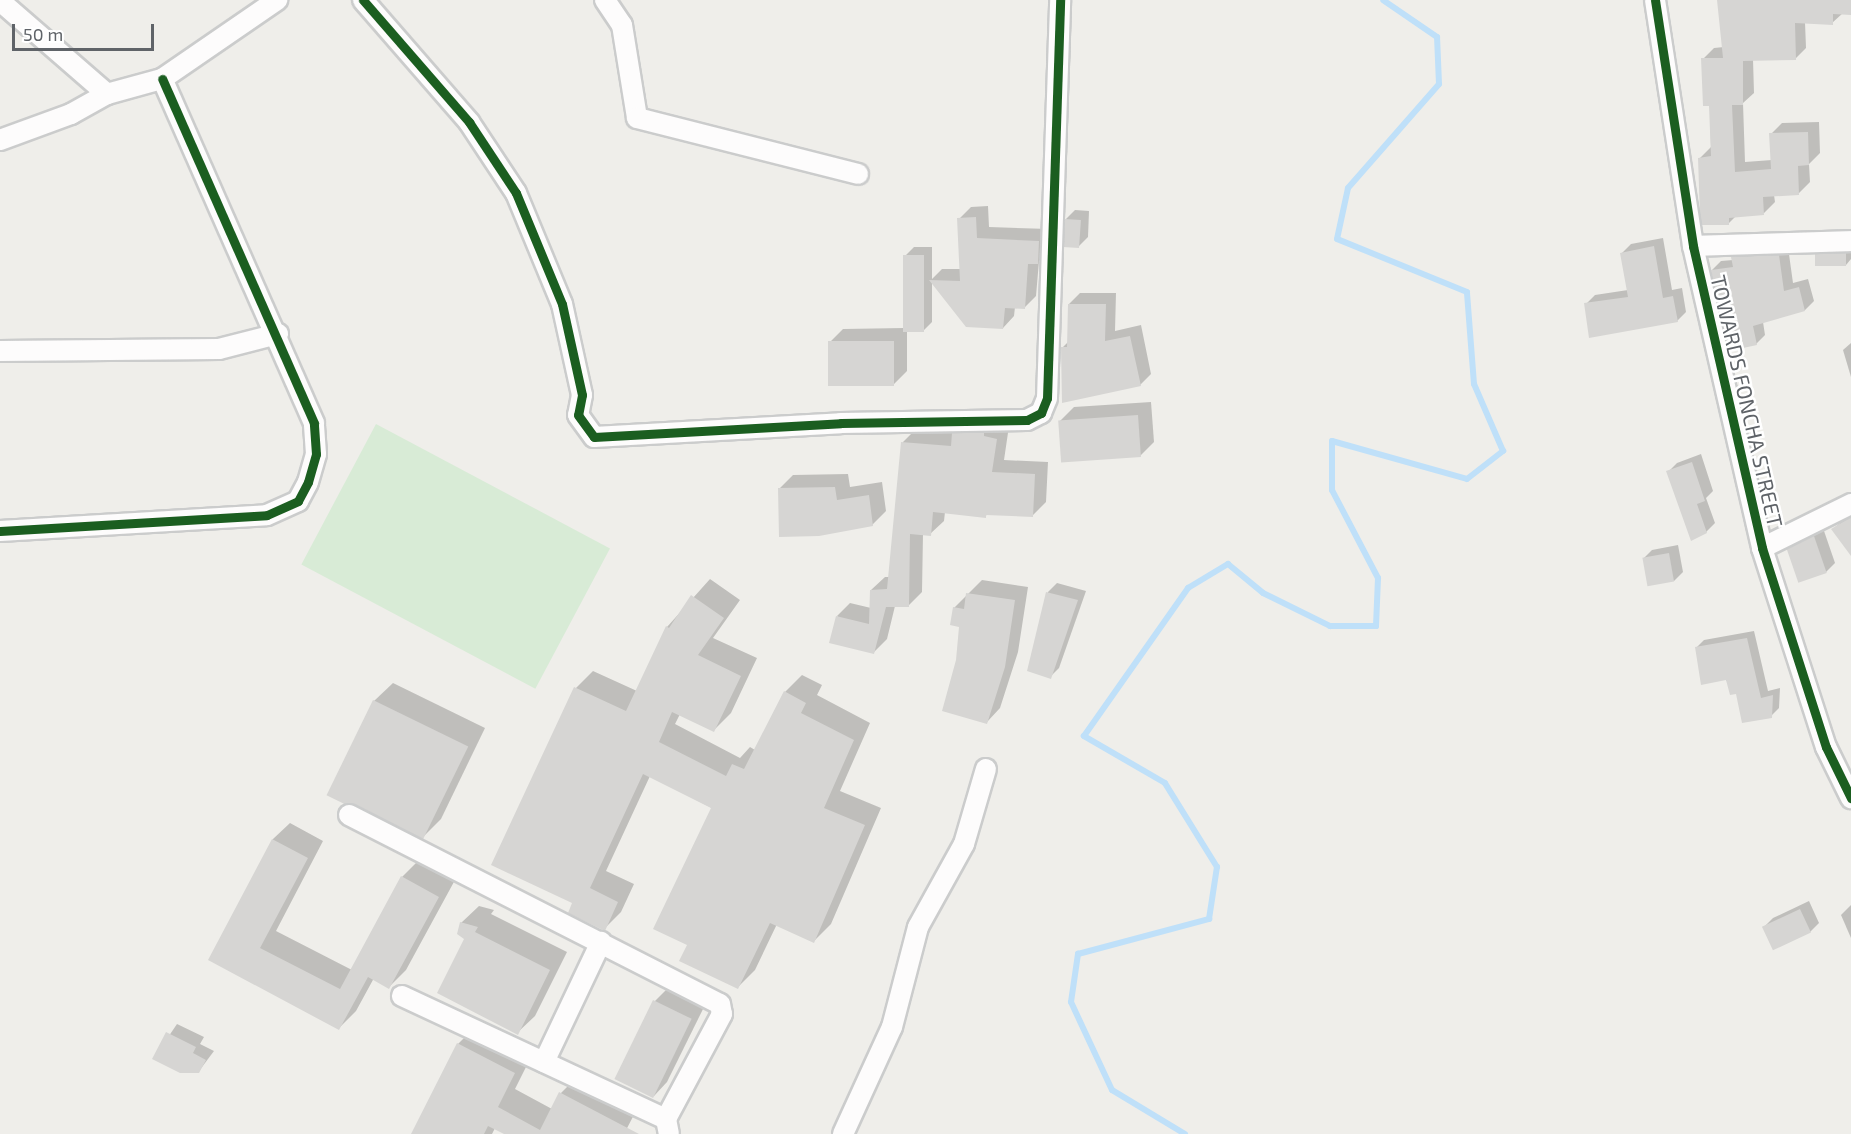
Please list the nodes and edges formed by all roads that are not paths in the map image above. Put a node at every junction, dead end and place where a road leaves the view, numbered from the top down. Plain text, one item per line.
1 (277, 0) edge
2 (363, 0) edge
3 (605, 0) edge
4 (1060, 0) edge
5 (1655, 0) edge
6 (0, 1) edge
7 (162, 79) junction
8 (107, 94) junction
9 (0, 140) edge
10 (858, 174) dead end
11 (1851, 242) edge
12 (1693, 246) junction
13 (278, 334) junction
14 (0, 351) edge
15 (1851, 504) edge
16 (0, 531) edge
17 (1762, 548) junction
18 (986, 769) dead end
19 (1851, 798) edge
20 (349, 815) dead end
21 (601, 942) junction
22 (402, 996) dead end
23 (544, 1062) junction
24 (667, 1126) edge
25 (843, 1134) edge

1 - 7 street
2 - 4 street
3 - 10 street
5 - 12 street, TOWARDS FONCHA STREET
6 - 8 street
7 - 8 street
7 - 13 street
8 - 9 street
11 - 12 street
12 - 17 street, TOWARDS FONCHA STREET
13 - 14 street
13 - 16 street
15 - 17 street
17 - 19 street, TOWARDS FONCHA STREET
18 - 25 street
20 - 21 street
21 - 23 street
21 - 24 street
22 - 23 street
23 - 24 street

